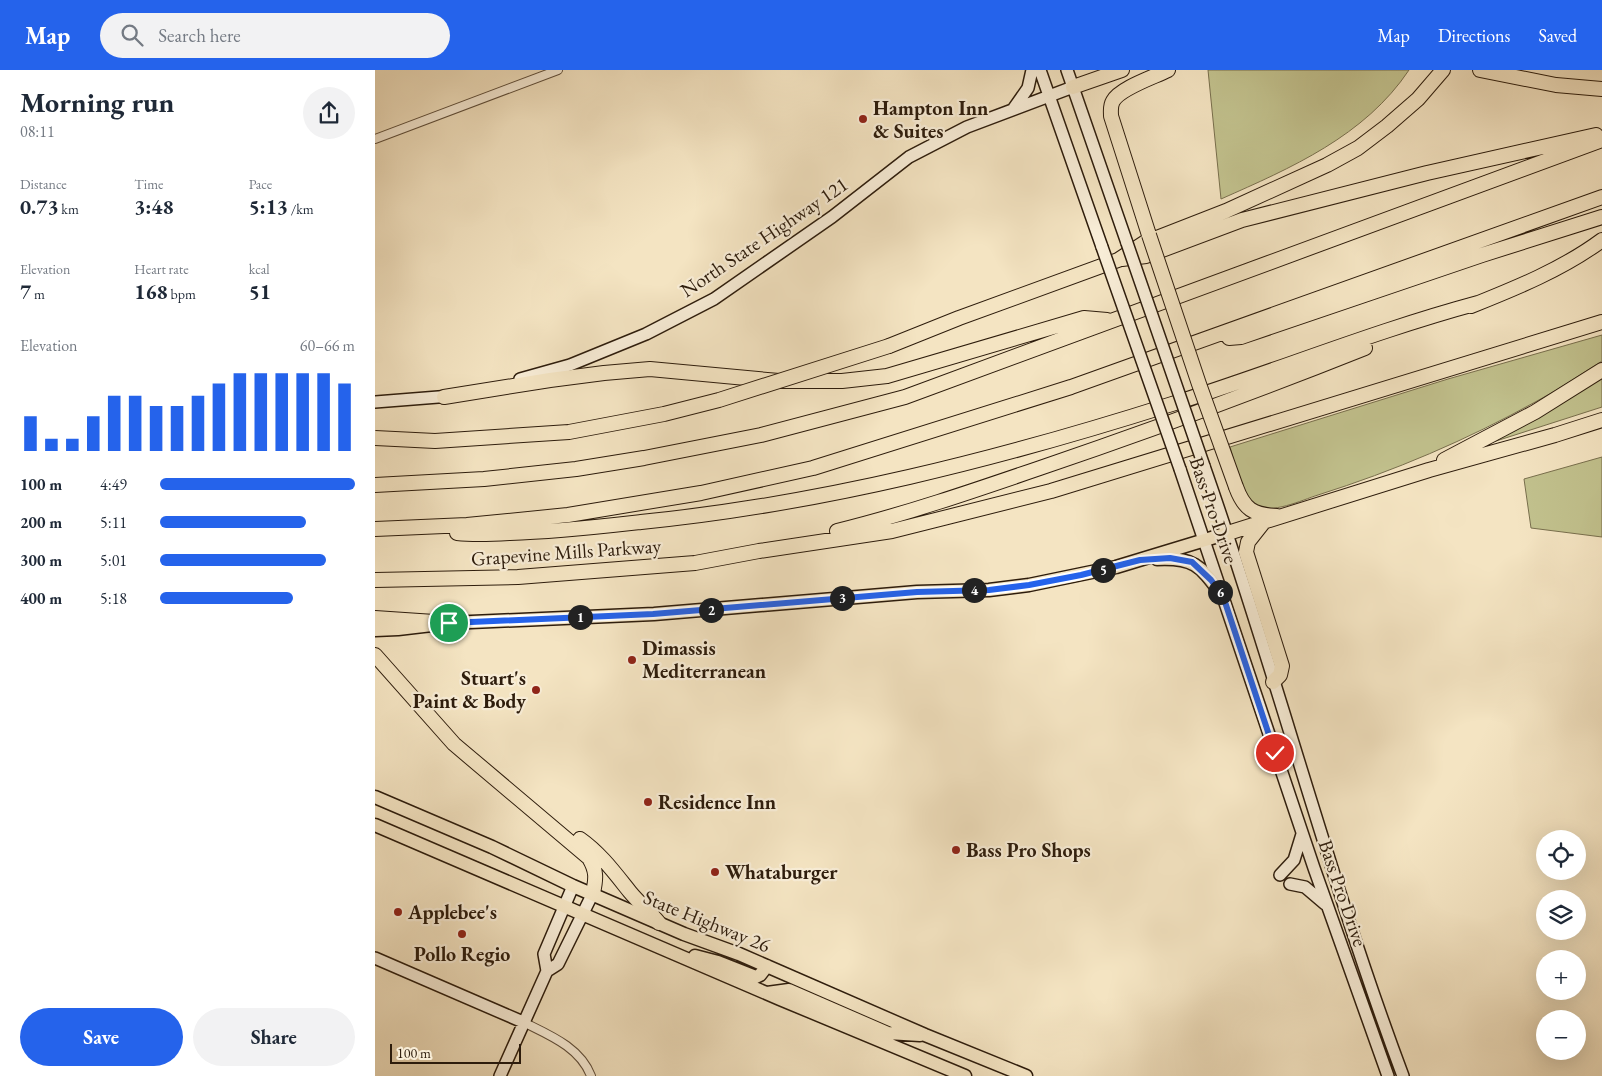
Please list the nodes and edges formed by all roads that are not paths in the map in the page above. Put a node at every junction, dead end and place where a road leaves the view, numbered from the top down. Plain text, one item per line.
1 (558, 70) edge
2 (1032, 70) edge
3 (1040, 70) edge
4 (1067, 70) edge
5 (1092, 70) edge
6 (1169, 70) edge
7 (1443, 70) edge
8 (1480, 70) edge
9 (1120, 71) edge
10 (1073, 87) junction
11 (1602, 89) edge
12 (1050, 96) junction
13 (1014, 109) junction
14 (1602, 134) edge
15 (375, 138) edge
16 (1602, 140) edge
17 (1602, 197) edge
18 (1602, 218) edge
19 (1602, 240) edge
20 (1118, 260) junction
21 (1113, 320) junction
22 (1602, 322) edge
23 (1196, 343) junction
24 (1300, 368) junction
25 (1602, 370) edge
26 (444, 397) junction
27 (375, 402) edge
28 (1602, 420) edge
29 (375, 438) edge
30 (1429, 470) junction
31 (375, 486) edge
32 (1285, 516) junction
33 (1263, 523) junction
34 (421, 528) junction
35 (375, 530) edge
36 (1228, 533) junction
37 (1204, 540) junction
38 (759, 551) junction
39 (1140, 560) junction
40 (375, 580) edge
41 (1223, 596) junction
42 (375, 618) edge
43 (449, 623) junction
44 (375, 630) edge
45 (375, 655) edge
46 (1273, 682) junction
47 (375, 797) edge
48 (526, 803) junction
49 (375, 825) edge
50 (1302, 834) junction
51 (1280, 875) dead end
52 (1290, 884) dead end
53 (573, 886) junction
54 (593, 893) junction
55 (1327, 905) junction
56 (564, 907) junction
57 (582, 915) junction
58 (659, 923) junction
59 (678, 956) junction
60 (375, 958) edge
61 (767, 966) junction
62 (547, 971) junction
63 (767, 993) junction
64 (523, 1022) junction
65 (925, 1035) junction
66 (500, 1076) edge
67 (591, 1076) edge
68 (965, 1076) edge
69 (1026, 1076) edge
70 (1388, 1076) edge
71 (1403, 1076) edge

1 - 15 street
2 - 13 main road
3 - 12 main road, Bass Pro Drive
4 - 10 main road, Bass Pro Drive
5 - 9 highway
6 - 32 highway, bridge
7 - 20 highway
8 - 11 highway
9 - 10 highway
10 - 12 main road, North State Highway 121
10 - 36 main road, Bass Pro Drive, bridge
12 - 13 main road, North State Highway 121
12 - 37 main road, Bass Pro Drive, bridge
13 - 26 main road, North State Highway 121
14 - 20 highway
16 - 21 highway
17 - 23 highway
18 - 23 highway
19 - 24 highway
20 - 29 highway, bridge
21 - 26 highway
21 - 31 highway
22 - 38 highway
23 - 34 highway
24 - 34 highway
24 - 38 highway
25 - 30 highway
26 - 27 main road, North State Highway 121
28 - 30 highway
30 - 32 highway
32 - 33 highway
33 - 36 highway
33 - 46 highway
34 - 35 highway
36 - 37 main road
36 - 46 main road, Bass Pro Drive
37 - 39 main road
37 - 41 main road, Bass Pro Drive
38 - 40 highway, Grapevine Mills Parkway
39 - 41 main road
39 - 43 main road
41 - 50 main road, Bass Pro Drive
42 - 43 highway
43 - 44 main road
45 - 48 highway
46 - 71 main road, Bass Pro Drive
47 - 53 main road, State Highway 26
48 - 54 highway
48 - 58 highway
49 - 56 main road, State Highway 26
50 - 51 main road
50 - 55 main road, Bass Pro Drive
52 - 55 main road
53 - 54 main road, State Highway 26
53 - 56 main road
54 - 57 main road
54 - 58 main road, State Highway 26
55 - 70 main road, Bass Pro Drive
56 - 57 main road, State Highway 26
56 - 62 main road
57 - 59 main road, State Highway 26
57 - 62 main road
58 - 61 main road, State Highway 26
59 - 61 main road
59 - 63 main road, State Highway 26
60 - 64 main road
61 - 65 main road, State Highway 26
62 - 64 main road
63 - 65 main road
63 - 68 main road, State Highway 26
64 - 66 main road
64 - 67 street
65 - 69 main road, State Highway 26

